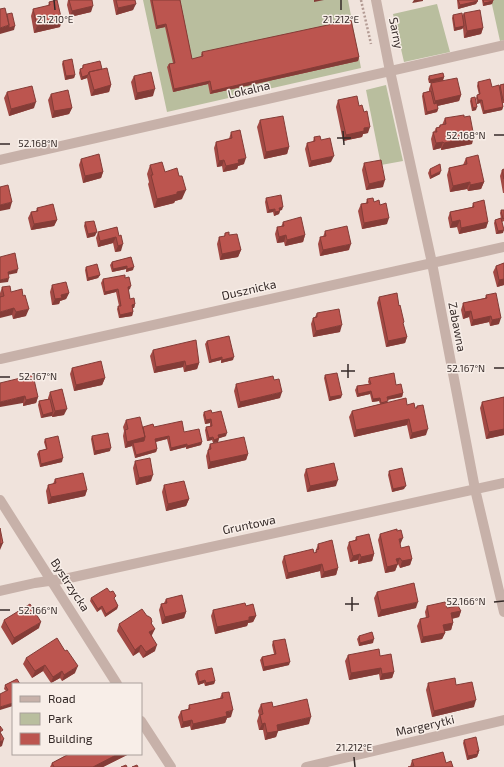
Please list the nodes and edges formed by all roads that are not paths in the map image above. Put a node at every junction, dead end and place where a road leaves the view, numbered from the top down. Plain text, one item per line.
1 (376, 0) edge
2 (504, 45) edge
3 (390, 71) junction
4 (0, 160) edge
5 (504, 247) edge
6 (432, 263) junction
7 (0, 359) edge
8 (504, 483) edge
9 (475, 489) junction
10 (0, 500) edge
11 (51, 581) junction
12 (0, 591) edge
13 (504, 612) edge
14 (116, 683) edge
15 (504, 720) edge
16 (142, 723) edge
17 (171, 767) edge
18 (306, 767) edge

1 - 3 street, Sarny
2 - 3 street, Lokalna
3 - 4 street, Lokalna
3 - 6 street, Zabawna
5 - 6 street, Dusznicka
6 - 7 street, Dusznicka
6 - 9 street, Zabawna
8 - 9 street, Gruntowa
9 - 11 street, Gruntowa
9 - 13 street, Zabawna
10 - 11 street, Bystrzycka
11 - 12 street, Gruntowa
11 - 14 street, Bystrzycka
15 - 18 street, Margerytki
16 - 17 street

